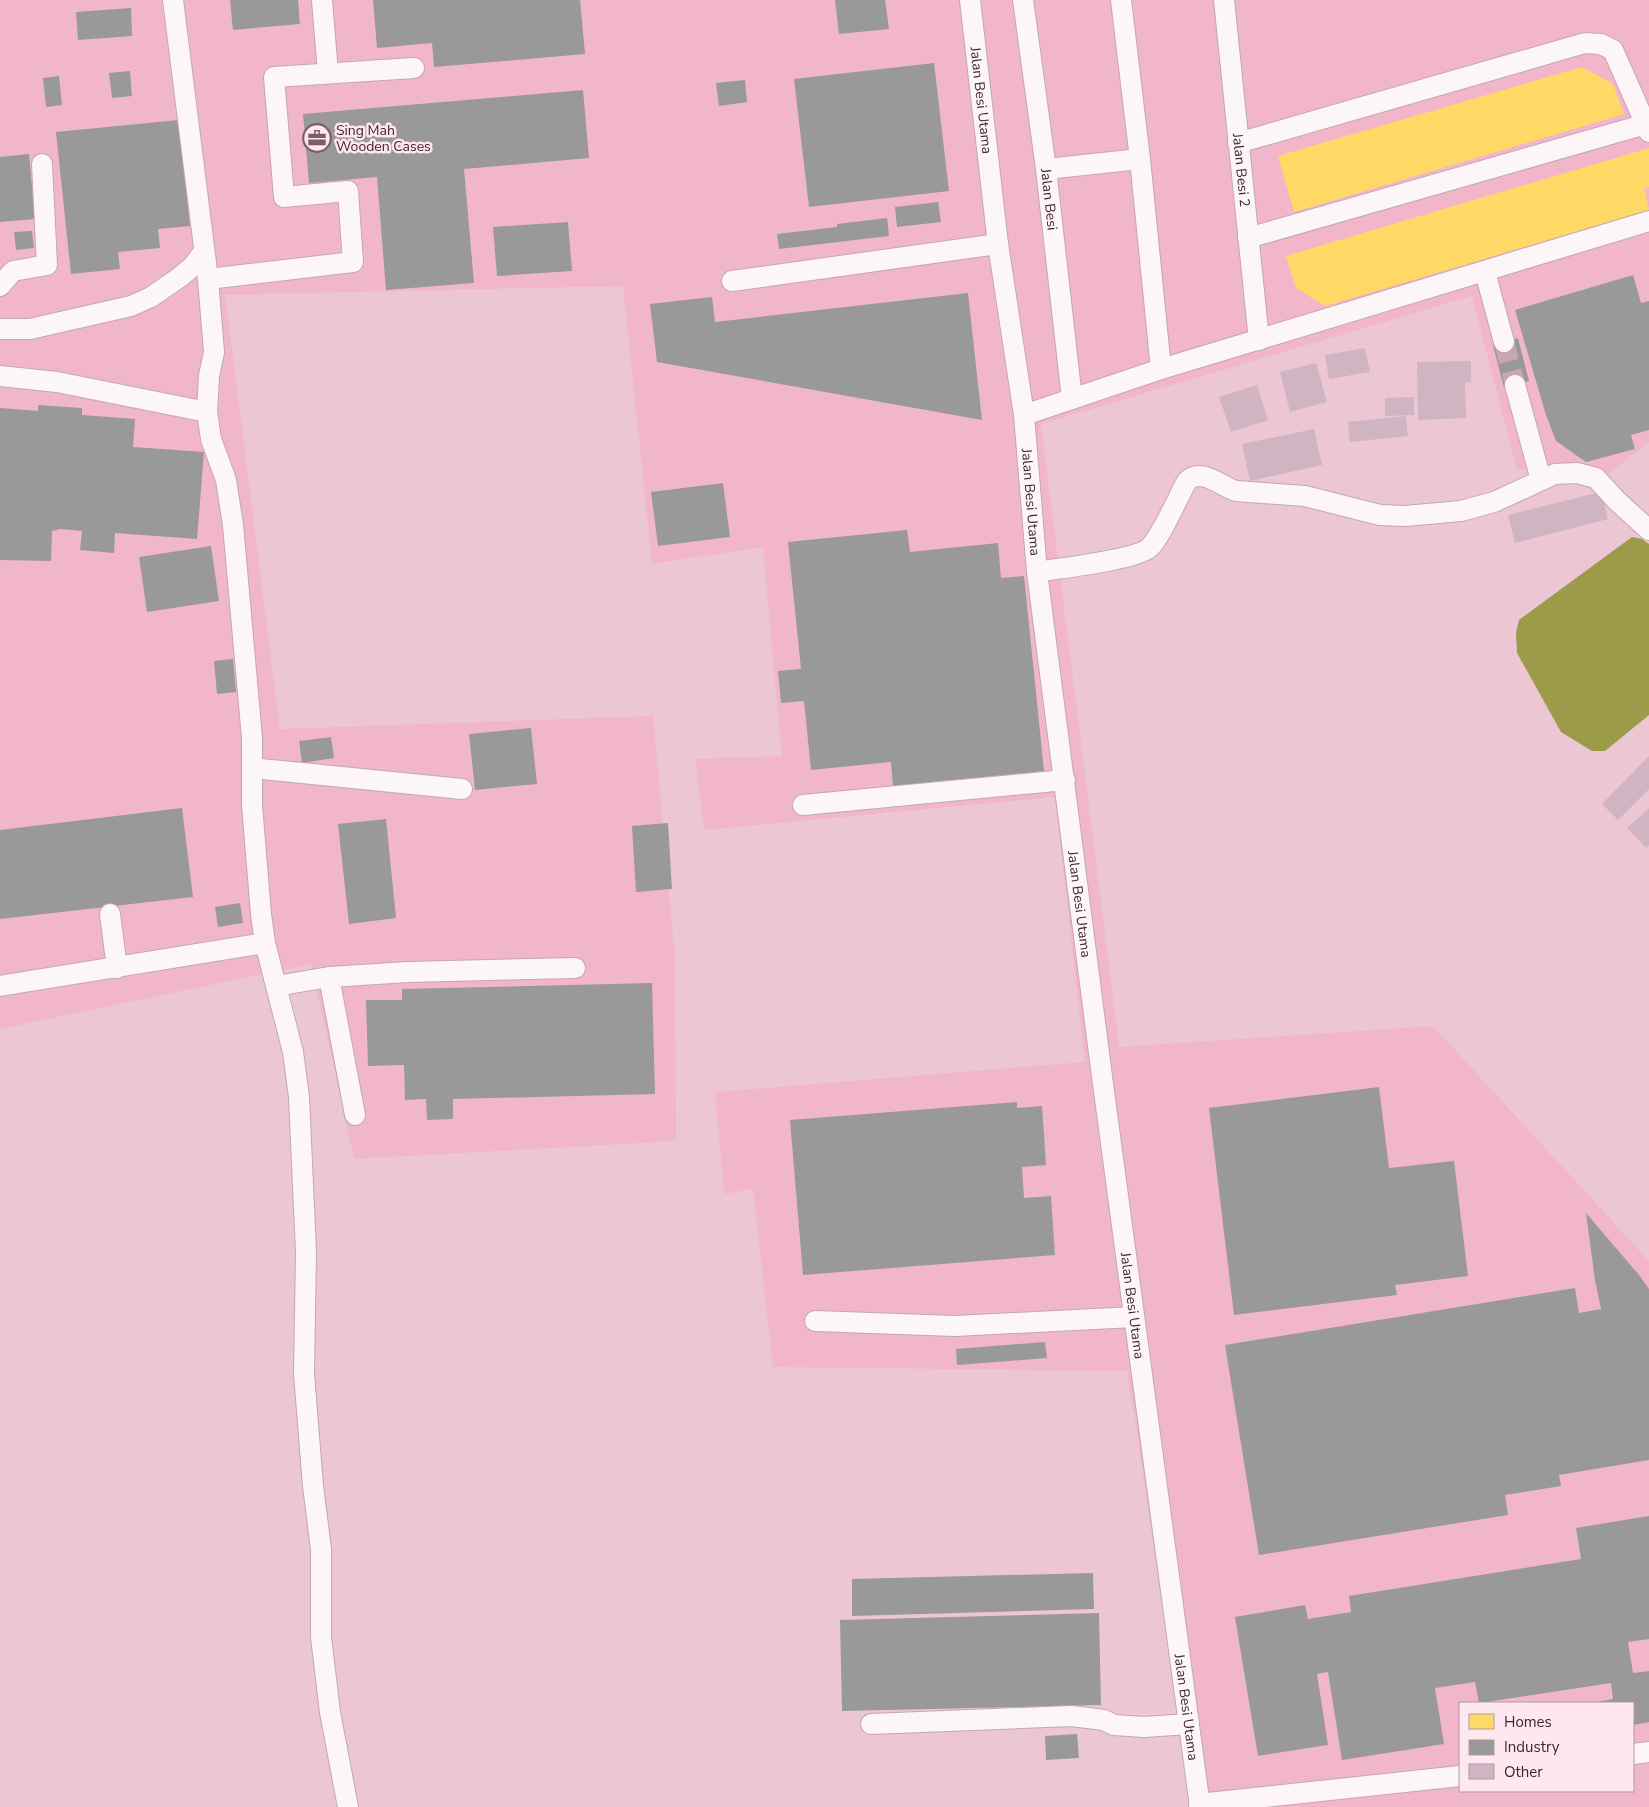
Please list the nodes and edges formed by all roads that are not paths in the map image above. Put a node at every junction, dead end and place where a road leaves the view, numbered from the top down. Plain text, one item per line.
1 (173, 0) edge
2 (322, 0) edge
3 (970, 0) edge
4 (1023, 0) edge
5 (1121, 0) edge
6 (1224, 0) edge
7 (414, 68) dead end
8 (328, 73) junction
9 (1647, 128) edge
10 (1238, 143) junction
11 (1140, 159) junction
12 (42, 164) dead end
13 (1046, 169) junction
14 (1649, 221) edge
15 (1248, 238) junction
16 (998, 244) junction
17 (204, 251) junction
18 (1485, 272) junction
19 (208, 279) junction
20 (732, 281) dead end
21 (0, 286) edge
22 (0, 329) edge
23 (1259, 340) junction
24 (1504, 342) tunnel mouth
25 (1162, 369) junction
26 (0, 376) edge
27 (1515, 385) tunnel mouth
28 (1072, 399) junction
29 (207, 412) junction
30 (1024, 415) junction
31 (1541, 480) junction
32 (1649, 530) edge
33 (1037, 572) junction
34 (252, 768) junction
35 (1065, 780) junction
36 (462, 789) dead end
37 (803, 806) dead end
38 (110, 914) dead end
39 (265, 944) junction
40 (117, 968) junction
41 (574, 968) dead end
42 (329, 977) junction
43 (0, 986) edge
44 (276, 986) junction
45 (354, 1115) dead end
46 (1134, 1317) junction
47 (815, 1321) dead end
48 (871, 1724) dead end
49 (1189, 1724) junction
50 (1649, 1752) edge
51 (1634, 1754) edge
52 (1459, 1776) edge
53 (1200, 1806) edge
54 (348, 1807) edge

1 - 17 street
2 - 8 street
3 - 16 street, Jalan Besi Utama
4 - 13 street, Jalan Besi
5 - 11 street
6 - 10 street, Jalan Besi 2
7 - 8 street
8 - 19 street
9 - 10 street
9 - 15 street
10 - 15 street, Jalan Besi 2
11 - 13 street
11 - 25 street
12 - 21 street
13 - 28 street, Jalan Besi
14 - 18 street
15 - 23 street, Jalan Besi 2
16 - 20 street
16 - 30 street, Jalan Besi Utama
17 - 19 street
17 - 22 street
18 - 23 street
18 - 24 street
19 - 29 street
23 - 25 street
25 - 28 street
26 - 29 street
27 - 31 street
28 - 30 street
29 - 34 street
30 - 33 street, Jalan Besi Utama
31 - 32 street
31 - 33 street
33 - 35 street, Jalan Besi Utama
34 - 36 street
34 - 39 street
35 - 37 street
35 - 46 street, Jalan Besi Utama
38 - 40 street
39 - 40 street
39 - 44 street
40 - 43 street
41 - 42 street
42 - 44 street
42 - 45 street
44 - 54 street
46 - 47 street
46 - 49 street, Jalan Besi Utama
48 - 49 street
49 - 53 street, Jalan Besi Utama
50 - 51 street
52 - 53 street

